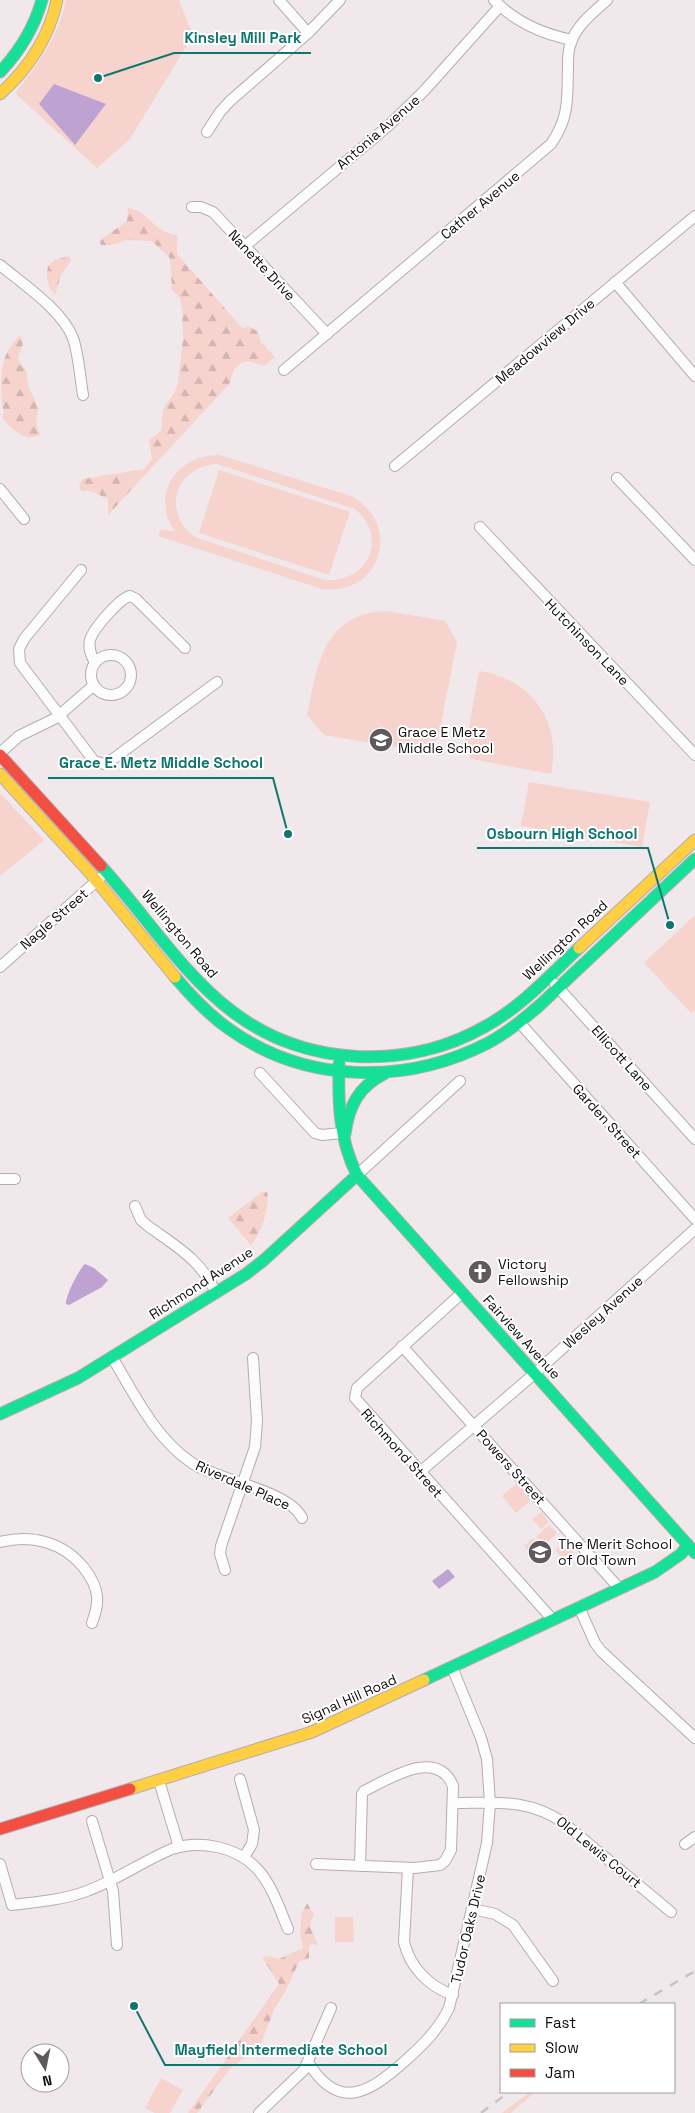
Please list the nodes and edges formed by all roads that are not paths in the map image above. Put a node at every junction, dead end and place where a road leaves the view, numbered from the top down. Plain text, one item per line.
1 (42, 0) edge
2 (57, 0) edge
3 (279, 0) edge
4 (340, 0) edge
5 (607, 0) edge
6 (497, 3) edge
7 (308, 33) junction
8 (572, 40) junction
9 (0, 72) edge
10 (0, 94) edge
11 (207, 132) dead end
12 (192, 207) dead end
13 (695, 216) edge
14 (245, 246) junction
15 (0, 265) edge
16 (615, 282) junction
17 (327, 334) junction
18 (284, 370) dead end
19 (695, 376) edge
20 (83, 395) dead end
21 (395, 466) dead end
22 (617, 478) dead end
23 (0, 489) edge
24 (24, 519) dead end
25 (480, 527) dead end
26 (695, 560) edge
27 (81, 570) dead end
28 (185, 648) dead end
29 (95, 663) junction
30 (217, 682) dead end
31 (94, 685) junction
32 (59, 715) junction
33 (0, 754) edge
34 (695, 755) edge
35 (0, 774) edge
36 (695, 840) edge
37 (695, 859) edge
38 (107, 872) junction
39 (97, 881) junction
40 (0, 967) edge
41 (548, 977) junction
42 (558, 987) junction
43 (519, 1022) junction
44 (340, 1056) junction
45 (339, 1072) junction
46 (260, 1073) dead end
47 (389, 1073) junction
48 (460, 1081) dead end
49 (342, 1139) junction
50 (695, 1139) edge
51 (357, 1175) junction
52 (15, 1178) dead end
53 (0, 1179) edge
54 (135, 1206) dead end
55 (695, 1219) edge
56 (695, 1229) edge
57 (216, 1293) junction
58 (462, 1293) junction
59 (402, 1346) junction
60 (112, 1357) junction
61 (253, 1358) dead end
62 (534, 1374) junction
63 (0, 1414) edge
64 (473, 1425) junction
65 (420, 1472) junction
66 (243, 1484) junction
67 (302, 1518) dead end
68 (0, 1542) edge
69 (692, 1549) edge
70 (225, 1570) dead end
71 (619, 1588) junction
72 (579, 1607) junction
73 (553, 1620) junction
74 (92, 1623) dead end
75 (452, 1668) junction
76 (695, 1738) edge
77 (240, 1778) dead end
78 (159, 1781) junction
79 (454, 1803) junction
80 (490, 1803) junction
81 (92, 1821) dead end
82 (0, 1830) edge
83 (695, 1837) edge
84 (685, 1844) dead end
85 (179, 1847) junction
86 (244, 1857) junction
87 (0, 1864) edge
88 (316, 1864) dead end
89 (360, 1866) junction
90 (408, 1868) junction
91 (110, 1881) junction
92 (472, 1909) junction
93 (671, 1912) dead end
94 (288, 1929) dead end
95 (117, 1945) dead end
96 (553, 1981) dead end
97 (453, 1995) junction
98 (331, 2008) dead end
99 (308, 2062) junction
100 (259, 2113) edge

1 - 9 main road
2 - 10 main road
3 - 7 street
4 - 7 street
5 - 8 street, Cather Avenue
6 - 8 street
6 - 14 street, Antonia Avenue
7 - 11 street
8 - 17 street, Cather Avenue
12 - 14 street, Nanette Drive
13 - 16 street, Meadowview Drive
14 - 17 street, Nanette Drive
15 - 20 street
16 - 19 street
16 - 21 street, Meadowview Drive
17 - 18 street, Cather Avenue
22 - 26 street
23 - 24 street
25 - 34 street, Hutchinson Lane
27 - 32 street
28 - 29 street
29 - 31 street
29 - 31 street
30 - 32 street
31 - 32 street
32 - 33 street
33 - 38 main road, Wellington Road
35 - 39 main road
36 - 41 main road, Wellington Road
37 - 42 main road
38 - 39 street, Nagle Street
38 - 44 main road, Wellington Road
39 - 40 street, Nagle Street
39 - 45 main road
41 - 42 street, Ellicott Lane
41 - 44 main road, Wellington Road
42 - 43 main road
42 - 50 street, Ellicott Lane
43 - 47 main road
43 - 55 street, Garden Street
44 - 45 main road, Fairview Avenue
45 - 47 main road
45 - 49 main road, Fairview Avenue
46 - 49 street
47 - 49 main road
48 - 51 street, Richmond Avenue
49 - 51 main road, Fairview Avenue
51 - 57 main road, Richmond Avenue
51 - 58 main road, Fairview Avenue
52 - 53 street
54 - 57 street
56 - 62 street, Wesley Avenue
57 - 60 main road, Richmond Avenue
58 - 59 street, Richmond Street
58 - 62 main road, Fairview Avenue
59 - 64 street, Powers Street
59 - 65 street, Richmond Street
60 - 63 main road, Richmond Avenue
60 - 66 street, Riverdale Place
61 - 66 street
62 - 64 street, Wesley Avenue
62 - 69 main road, Fairview Avenue
64 - 65 street, Wesley Avenue
64 - 71 street, Powers Street
65 - 73 street, Richmond Street
66 - 67 street, Riverdale Place
66 - 70 street
68 - 74 street
69 - 71 main road, Signal Hill Road
71 - 72 main road, Signal Hill Road
72 - 73 main road, Signal Hill Road
72 - 76 street
73 - 75 main road, Signal Hill Road
75 - 78 main road, Signal Hill Road
75 - 80 street, Tudor Oaks Drive
77 - 86 street
78 - 82 main road, Signal Hill Road
78 - 85 street
79 - 80 street, Old Lewis Court
79 - 89 street
79 - 90 street
80 - 92 street, Tudor Oaks Drive
80 - 93 street, Old Lewis Court
81 - 91 street
83 - 84 street
85 - 86 street
85 - 91 street
86 - 94 street
87 - 91 street
88 - 89 street
89 - 90 street
90 - 97 street
91 - 95 street
92 - 96 street
92 - 97 street, Tudor Oaks Drive
97 - 99 street, Tudor Oaks Drive
98 - 99 street
99 - 100 street

